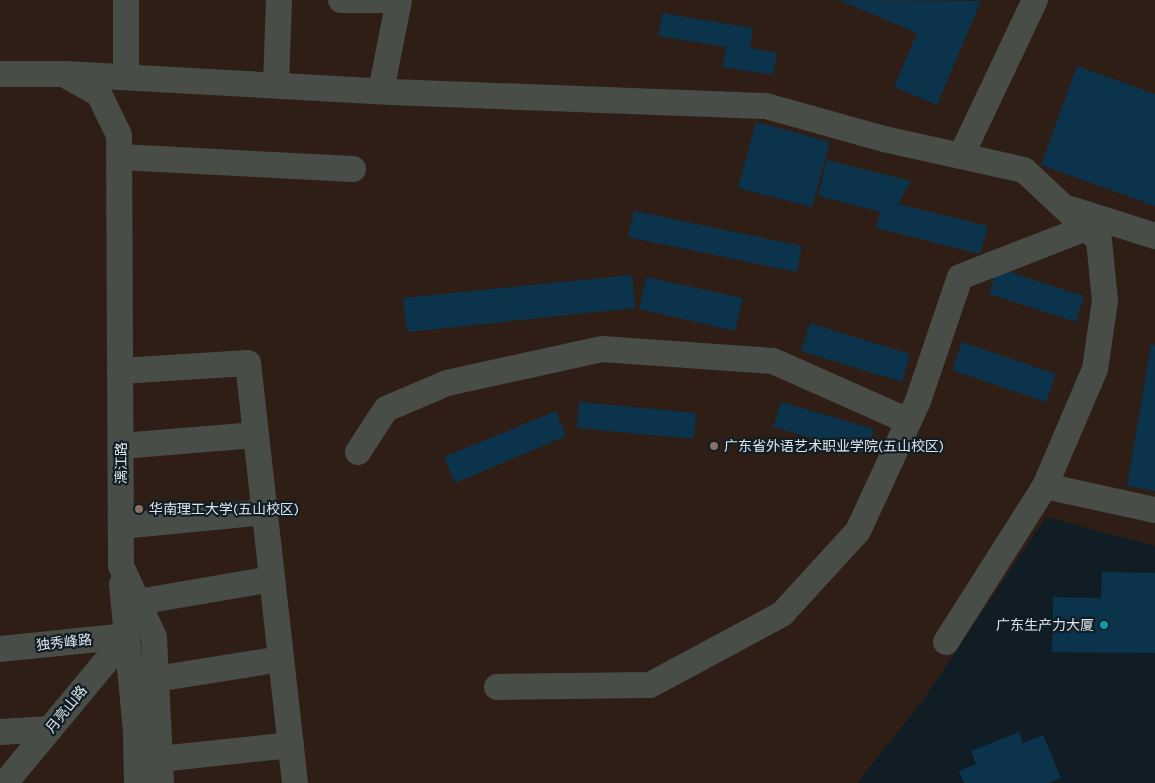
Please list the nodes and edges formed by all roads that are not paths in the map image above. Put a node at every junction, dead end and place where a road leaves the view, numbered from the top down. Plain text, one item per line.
1 (126, 0) edge
2 (279, 0) edge
3 (341, 0) edge
4 (1035, 0) edge
5 (0, 74) edge
6 (65, 74) junction
7 (126, 77) junction
8 (276, 84) junction
9 (381, 91) junction
10 (120, 146) junction
11 (961, 156) junction
12 (353, 170) dead end
13 (1063, 207) junction
14 (1086, 228) junction
15 (1155, 236) edge
16 (120, 370) junction
17 (908, 421) junction
18 (256, 435) junction
19 (120, 446) junction
20 (358, 452) dead end
21 (1045, 486) junction
22 (1155, 510) edge
23 (265, 512) junction
24 (121, 526) junction
25 (121, 566) junction
26 (272, 579) junction
27 (138, 602) junction
28 (127, 636) junction
29 (946, 642) dead end
30 (0, 649) edge
31 (281, 659) junction
32 (156, 679) junction
33 (497, 687) dead end
34 (50, 729) junction
35 (0, 732) edge
36 (291, 745) junction
37 (160, 771) edge
38 (5, 783) edge
39 (136, 783) edge
40 (295, 783) edge

1 - 7 street
2 - 8 street
3 - 9 street
4 - 11 street
5 - 6 street
6 - 7 street
6 - 10 street
7 - 8 street
8 - 9 street
9 - 11 street
10 - 12 street
10 - 16 street, 漓江路
11 - 13 street
13 - 14 street
13 - 15 street
14 - 17 street
14 - 21 street
16 - 18 street
16 - 19 street, 漓江路
17 - 20 street
17 - 33 street
18 - 19 street
18 - 23 street
19 - 24 street, 漓江路
21 - 22 street
21 - 29 street
23 - 24 street
23 - 26 street
24 - 25 street, 漓江路
25 - 27 street, 漓江路
25 - 28 street
26 - 27 street
26 - 31 street
27 - 32 street, 漓江路
28 - 30 street, 独秀峰路
28 - 34 street, 月亮山路
28 - 39 street
31 - 32 street
31 - 36 street
32 - 37 street, 漓江路
34 - 35 street
34 - 38 street, 月亮山路
36 - 37 street
36 - 40 street

